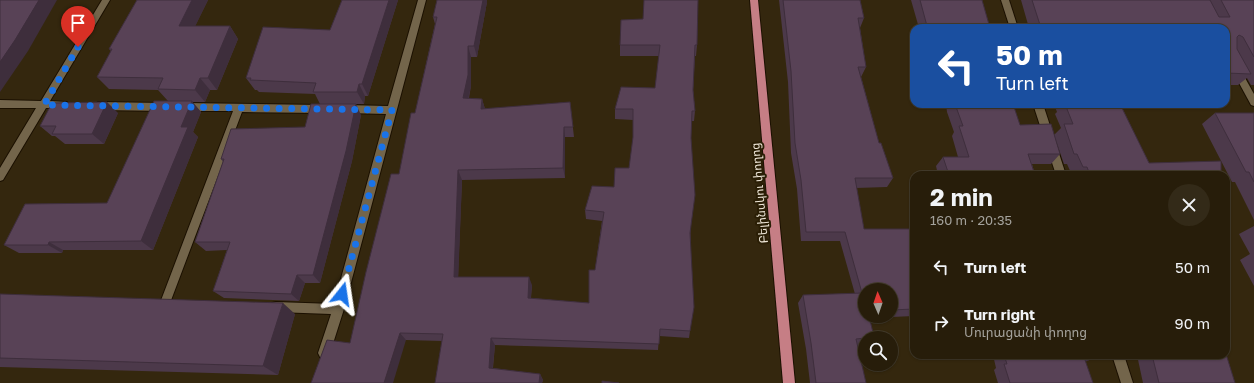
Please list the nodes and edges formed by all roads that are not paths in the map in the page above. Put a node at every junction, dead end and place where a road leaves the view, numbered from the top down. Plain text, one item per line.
1 (106, 0) edge
2 (422, 0) edge
3 (754, 0) edge
4 (1005, 0) edge
5 (1013, 24) edge
6 (1230, 58) edge
7 (1254, 102) edge
8 (0, 104) edge
9 (44, 105) junction
10 (75, 106) edge
11 (90, 106) edge
12 (239, 108) junction
13 (1039, 108) edge
14 (392, 110) junction
15 (1060, 171) edge
16 (0, 178) edge
17 (165, 303) edge
18 (267, 307) edge
19 (338, 310) junction
20 (1119, 359) edge
21 (320, 362) edge
22 (789, 383) edge
23 (1126, 383) edge

1 - 9 street
2 - 14 street
3 - 22 main road, Բելինսկու փողոց
4 - 5 street
6 - 7 street
8 - 9 street
9 - 10 street
9 - 16 street
11 - 12 street
12 - 14 street
12 - 17 street
13 - 15 street
14 - 19 street
18 - 19 street
19 - 21 street
20 - 23 street

